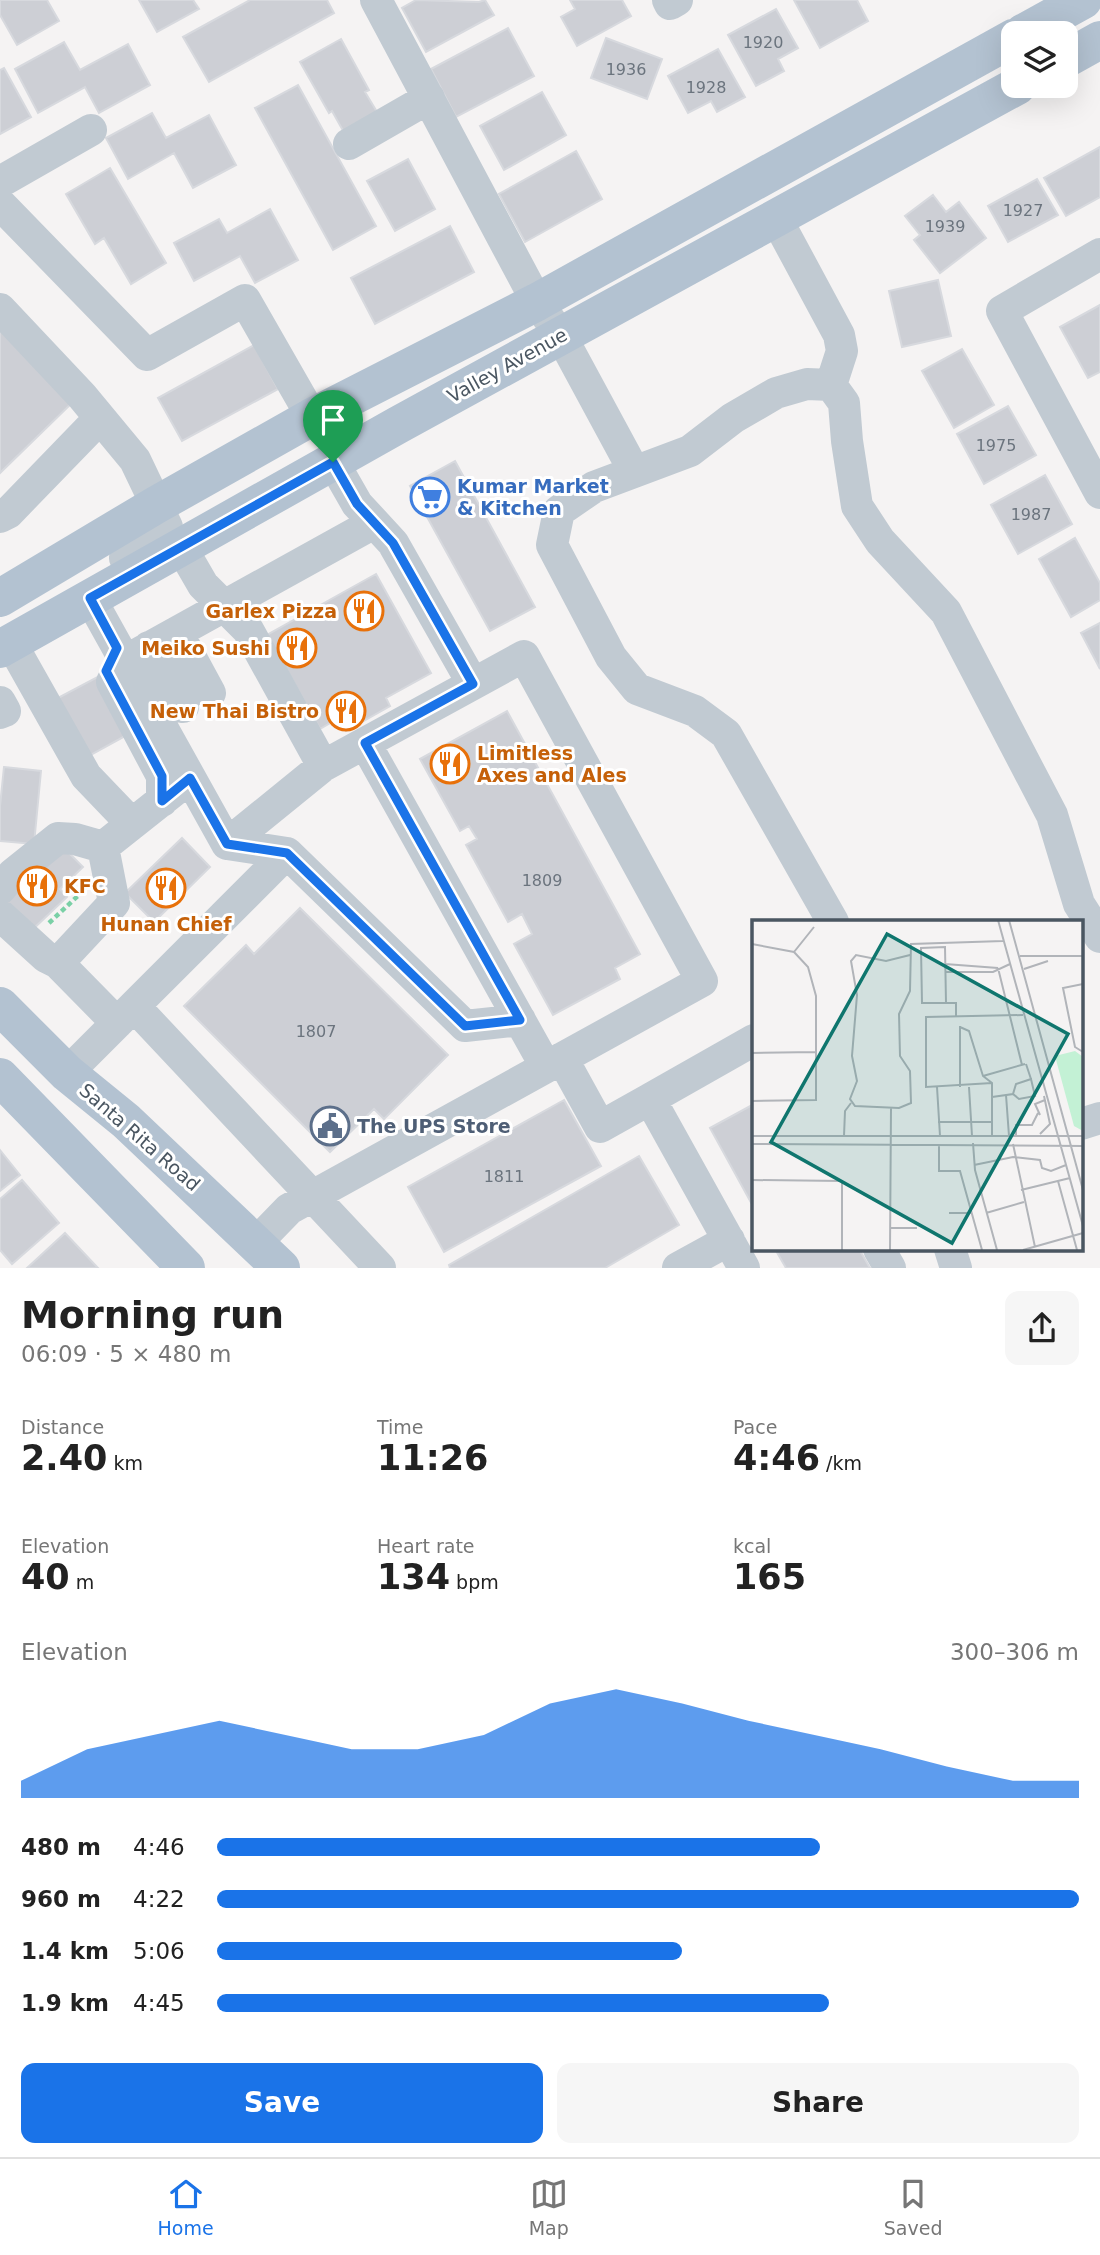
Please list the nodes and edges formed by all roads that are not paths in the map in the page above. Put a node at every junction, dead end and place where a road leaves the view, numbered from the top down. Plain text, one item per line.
1 (376, 0) edge
2 (668, 0) edge
3 (677, 0) edge
4 (1083, 0) edge
5 (1045, 21) edge
6 (1100, 40) edge
7 (1001, 45) edge
8 (1078, 52) edge
9 (1001, 95) edge
10 (429, 98) junction
11 (91, 130) dead end
12 (349, 144) dead end
13 (0, 182) edge
14 (0, 204) edge
15 (776, 218) junction
16 (1100, 254) edge
17 (537, 302) junction
18 (0, 309) edge
19 (561, 336) junction
20 (831, 385) junction
21 (100, 418) junction
22 (312, 418) junction
23 (333, 462) junction
24 (634, 471) junction
25 (1100, 493) edge
26 (156, 505) junction
27 (0, 517) edge
28 (374, 523) junction
29 (181, 547) junction
30 (0, 598) edge
31 (77, 606) junction
32 (224, 606) junction
33 (177, 632) junction
34 (5, 646) edge
35 (130, 652) junction
36 (473, 684) junction
37 (210, 693) dead end
38 (0, 702) edge
39 (183, 708) dead end
40 (0, 713) edge
41 (365, 743) junction
42 (323, 766) junction
43 (190, 778) junction
44 (162, 801) junction
45 (132, 824) junction
46 (227, 844) junction
47 (103, 847) junction
48 (287, 853) junction
49 (0, 889) edge
50 (0, 915) edge
51 (832, 920) edge
52 (1100, 937) edge
53 (58, 963) junction
54 (0, 1006) edge
55 (125, 1015) junction
56 (520, 1020) junction
57 (752, 1041) edge
58 (554, 1063) junction
59 (67, 1073) junction
60 (0, 1077) edge
61 (650, 1099) junction
62 (1100, 1118) edge
63 (1082, 1124) edge
64 (313, 1196) junction
65 (729, 1240) junction
66 (880, 1251) edge
67 (951, 1251) edge
68 (269, 1255) edge
69 (186, 1268) edge
70 (380, 1268) edge
71 (678, 1268) edge
72 (744, 1268) edge
73 (890, 1268) edge
74 (956, 1268) edge

1 - 10 street
2 - 3 street
4 - 5 main road
6 - 8 main road
7 - 17 main road
9 - 15 main road, Valley Avenue
10 - 12 street
10 - 17 street
11 - 13 street
14 - 22 street
15 - 19 main road, Valley Avenue
15 - 20 street
16 - 25 street
17 - 19 street
17 - 22 main road
18 - 21 street
19 - 23 main road, Valley Avenue
19 - 24 street
20 - 24 street
20 - 52 street
21 - 26 street
21 - 27 street
22 - 26 main road
23 - 28 street
23 - 29 main road, Valley Avenue
24 - 51 street
26 - 30 main road
26 - 31 street
28 - 32 street
28 - 36 street
29 - 31 main road, Valley Avenue
29 - 32 street
31 - 34 main road, Valley Avenue
31 - 35 street
32 - 33 street
32 - 42 street
33 - 35 street
33 - 37 street
34 - 45 street
35 - 39 street
35 - 43 street
35 - 44 street
36 - 41 street
36 - 58 street
38 - 40 street
41 - 42 street
41 - 56 street
42 - 46 street
43 - 44 street
43 - 46 street
44 - 45 street
45 - 47 street
46 - 48 street
47 - 49 street
47 - 53 street
48 - 55 street
48 - 56 street
50 - 53 street
53 - 55 street
54 - 59 main road, Santa Rita Road
55 - 59 street
55 - 64 street
56 - 58 street
57 - 61 street
58 - 61 street
58 - 64 street
59 - 68 main road, Santa Rita Road
60 - 69 main road
61 - 65 street
62 - 63 street
64 - 68 street
64 - 70 street
65 - 71 street
65 - 72 street
66 - 73 street
67 - 74 street

